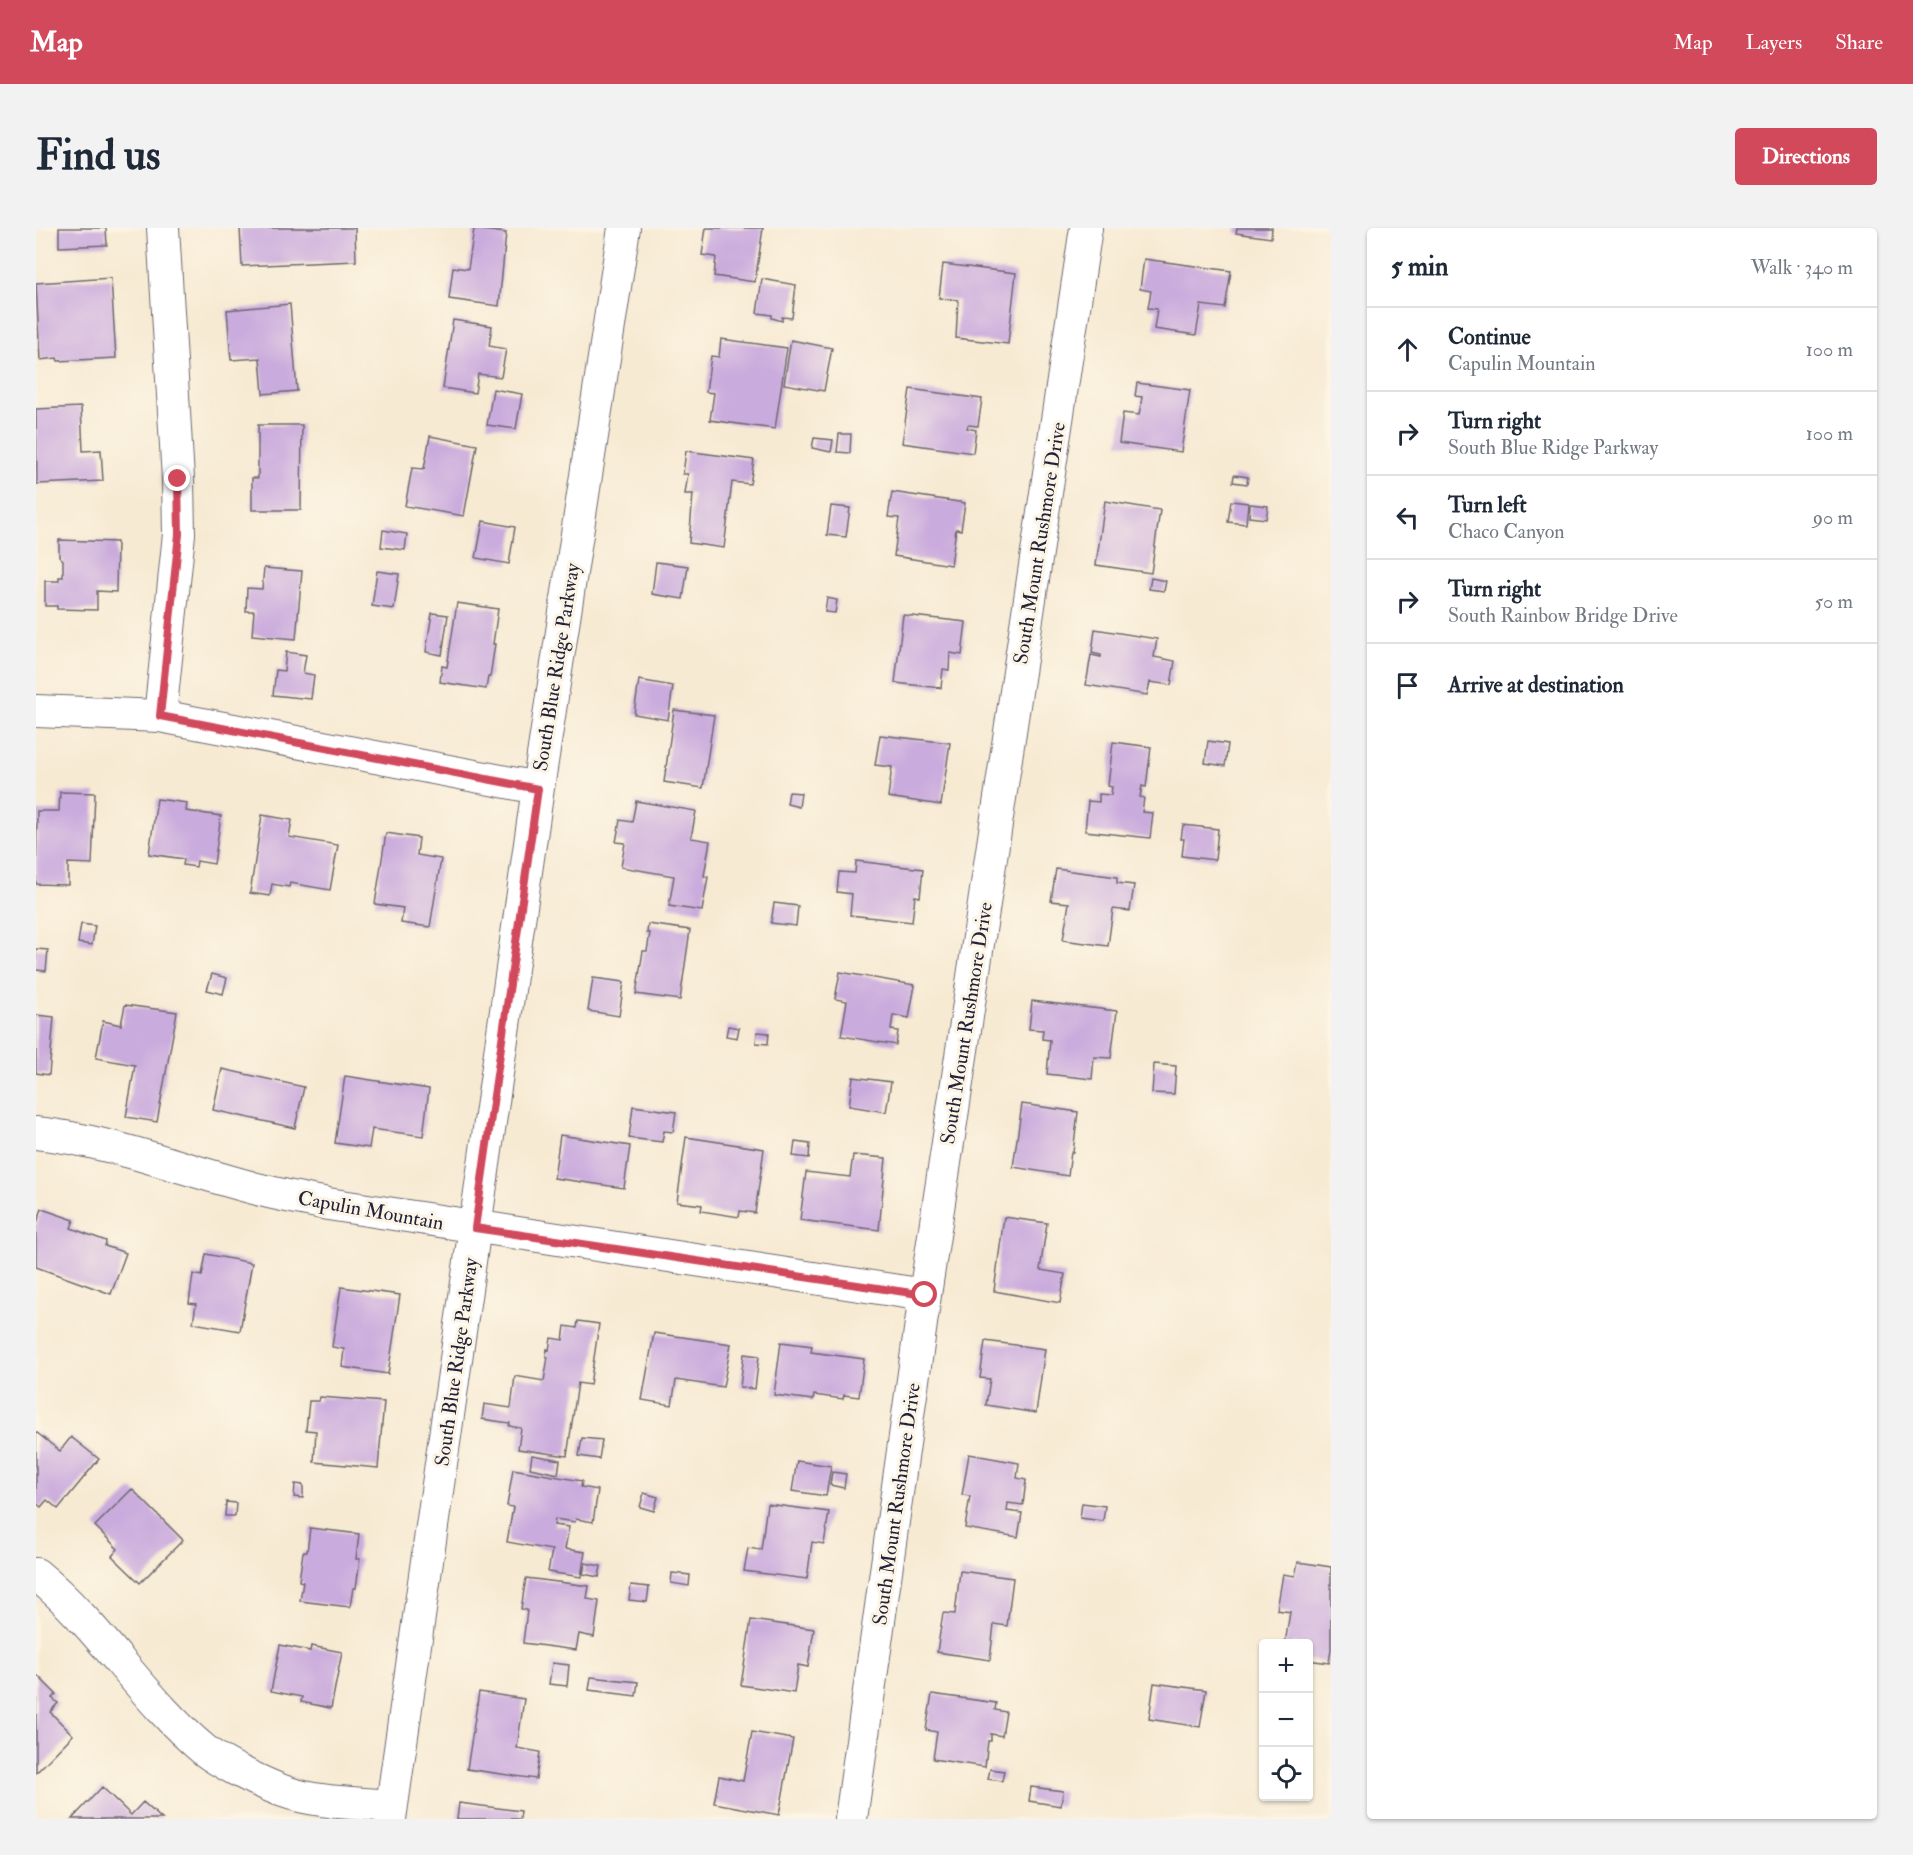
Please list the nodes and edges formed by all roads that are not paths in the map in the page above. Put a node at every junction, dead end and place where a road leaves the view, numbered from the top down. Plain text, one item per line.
1 (163, 228) edge
2 (624, 228) edge
3 (1086, 228) edge
4 (36, 711) edge
5 (160, 716) junction
6 (538, 789) junction
7 (36, 1133) edge
8 (475, 1228) junction
9 (925, 1295) junction
10 (36, 1574) edge
11 (391, 1812) edge
12 (851, 1819) edge

1 - 5 street
2 - 6 street, South Blue Ridge Parkway
3 - 9 street, South Mount Rushmore Drive
4 - 5 street
5 - 6 street
6 - 8 street, South Blue Ridge Parkway
7 - 8 street, Capulin Mountain
8 - 9 street, Capulin Mountain
8 - 11 street, South Blue Ridge Parkway
9 - 12 street, South Mount Rushmore Drive
10 - 11 street

